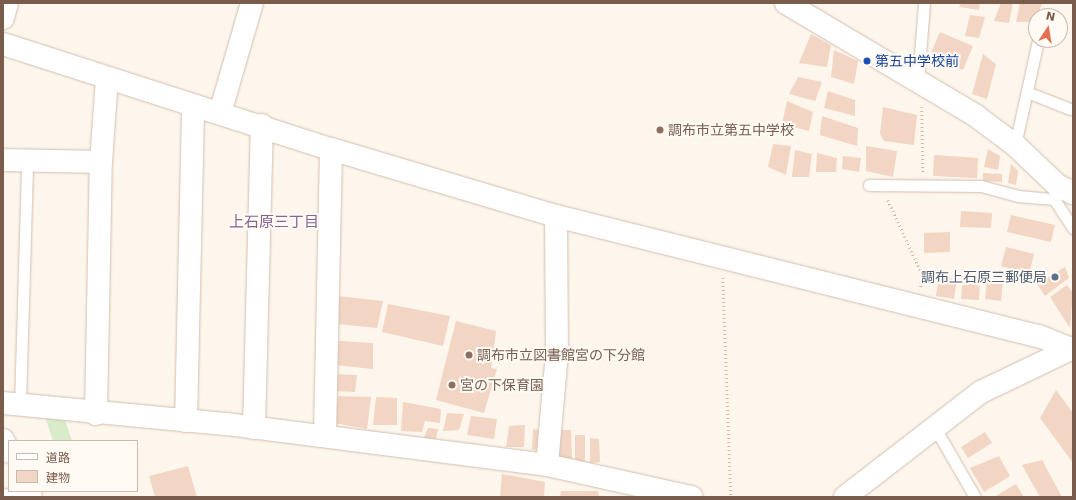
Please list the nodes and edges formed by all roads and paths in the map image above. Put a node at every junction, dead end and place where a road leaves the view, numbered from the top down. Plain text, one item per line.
1 (6, 3) edge
2 (252, 3) edge
3 (786, 3) edge
4 (924, 3) edge
5 (3, 18) edge
6 (3, 44) edge
7 (1036, 48) edge
8 (107, 79) junction
9 (920, 82) junction
10 (1027, 92) junction
11 (193, 105) junction
12 (1070, 109) dead end
13 (220, 113) junction
14 (262, 125) junction
15 (1015, 145) junction
16 (331, 149) junction
17 (3, 160) edge
18 (27, 161) junction
19 (101, 162) junction
20 (869, 185) dead end
21 (882, 185) junction
22 (926, 186) junction
23 (1061, 192) edge
24 (556, 216) junction
25 (1073, 228) edge
26 (722, 260) junction
27 (918, 308) junction
28 (1072, 348) edge
29 (12, 403) edge
30 (96, 414) junction
31 (186, 422) junction
32 (254, 428) junction
33 (935, 428) junction
34 (326, 436) junction
35 (3, 440) edge
36 (8, 450) edge
37 (547, 465) junction
38 (3, 494) edge
39 (23, 497) edge
40 (691, 497) edge
41 (731, 497) edge
42 (845, 497) edge
43 (975, 497) edge

1 - 5 street
2 - 13 street
3 - 9 street
4 - 9 lane
6 - 8 street
7 - 10 lane
8 - 11 street
8 - 19 street
9 - 15 street
9 - 22 path
10 - 12 lane
10 - 15 lane
11 - 13 street
11 - 31 street
13 - 14 street
14 - 16 street
14 - 32 street
15 - 23 street
16 - 24 street
16 - 34 street
17 - 18 street
18 - 19 street
18 - 29 lane
19 - 30 street
20 - 21 lane
21 - 22 lane
21 - 27 path
22 - 23 lane
23 - 25 lane
24 - 26 street
24 - 37 street
26 - 27 street
26 - 41 path
27 - 28 street
28 - 33 street
29 - 30 street
30 - 31 street
31 - 32 street
32 - 34 street
33 - 42 street
33 - 43 lane
34 - 37 street
35 - 36 street
37 - 40 street
38 - 39 lane

